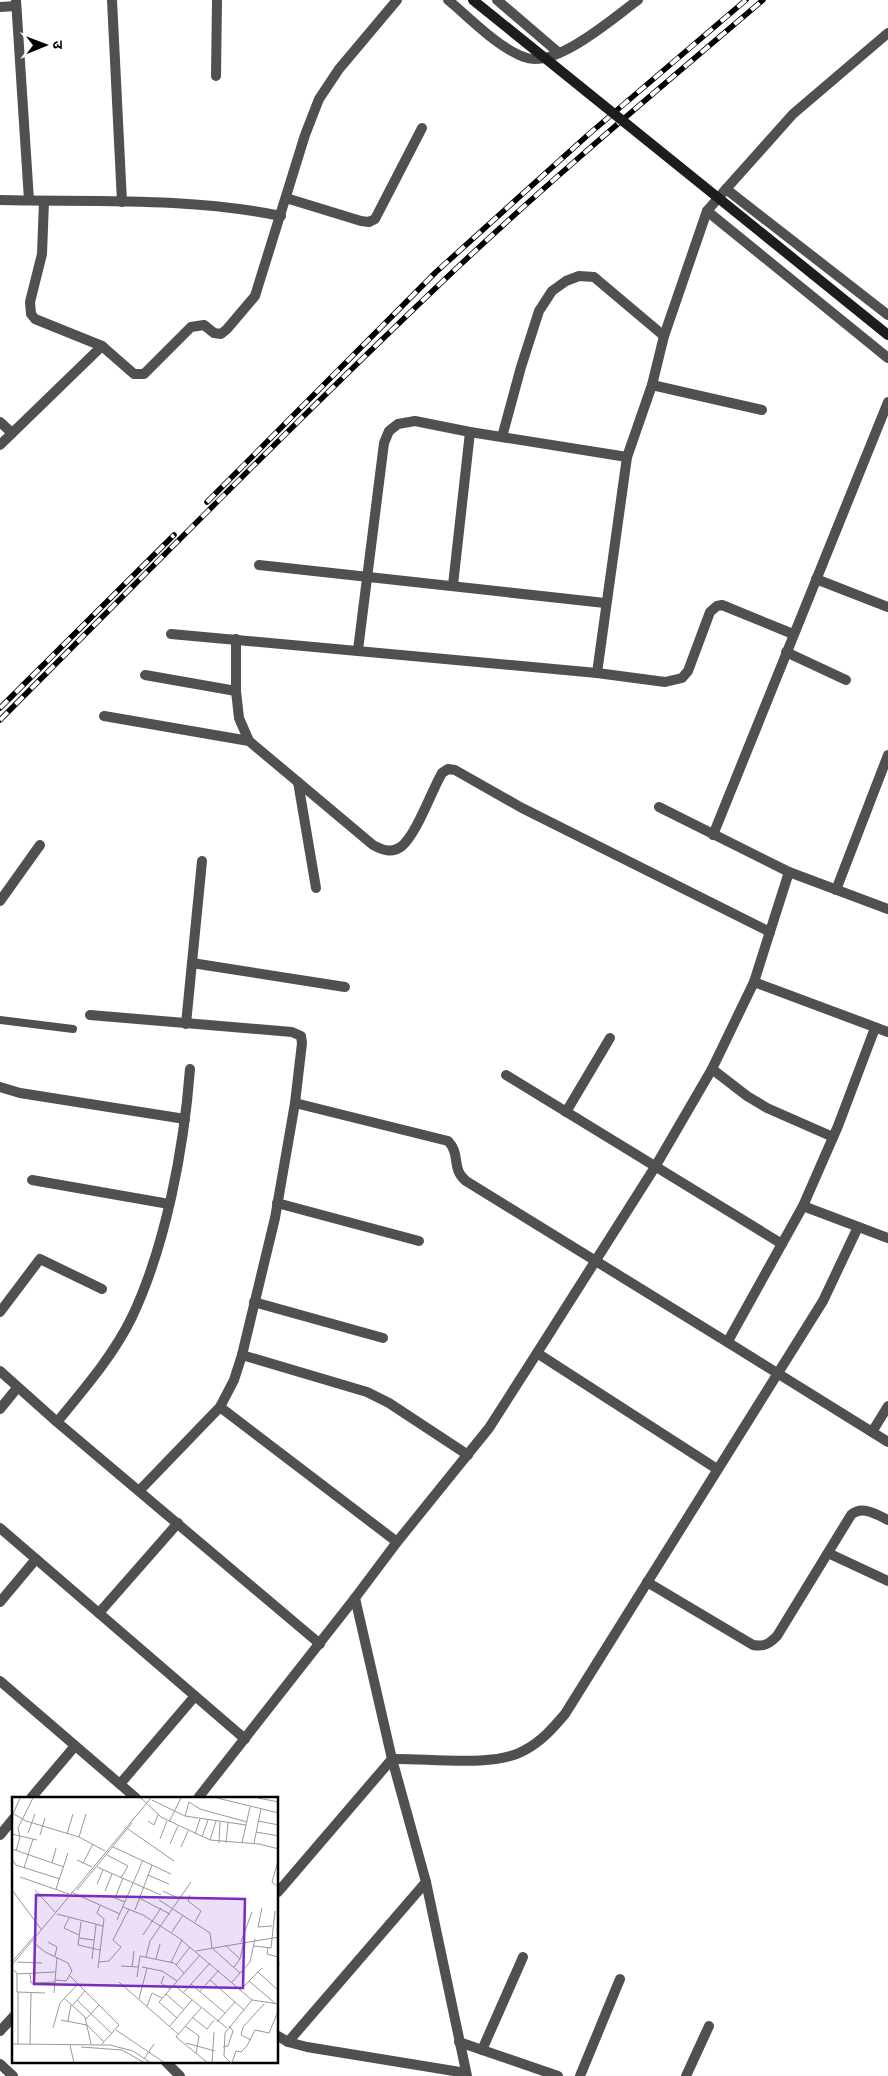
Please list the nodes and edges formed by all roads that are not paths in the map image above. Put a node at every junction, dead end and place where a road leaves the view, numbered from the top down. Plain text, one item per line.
1 (112, 0) edge
2 (217, 0) edge
3 (397, 0) edge
4 (448, 0) edge
5 (473, 0) edge
6 (497, 0) edge
7 (638, 0) edge
8 (16, 3) edge
9 (0, 7) edge
10 (888, 33) edge
11 (558, 53) junction
12 (216, 76) dead end
13 (422, 128) dead end
14 (726, 189) junction
15 (286, 198) junction
16 (0, 200) edge
17 (30, 200) junction
18 (44, 201) junction
19 (122, 202) junction
20 (707, 211) junction
21 (281, 216) junction
22 (888, 315) edge
23 (888, 335) edge
24 (664, 336) junction
25 (102, 346) junction
26 (888, 358) edge
27 (652, 385) junction
28 (888, 402) edge
29 (762, 410) dead end
30 (0, 422) edge
31 (470, 432) junction
32 (12, 433) junction
33 (502, 438) junction
34 (0, 446) edge
35 (627, 458) junction
36 (259, 565) dead end
37 (368, 576) junction
38 (816, 579) junction
39 (453, 586) junction
40 (605, 604) junction
41 (888, 606) edge
42 (171, 634) dead end
43 (794, 634) junction
44 (236, 639) junction
45 (358, 650) junction
46 (786, 652) junction
47 (597, 673) junction
48 (144, 674) dead end
49 (846, 680) dead end
50 (236, 691) junction
51 (104, 716) dead end
52 (249, 741) junction
53 (888, 755) edge
54 (298, 782) junction
55 (877, 785) junction
56 (888, 789) edge
57 (659, 806) dead end
58 (713, 835) junction
59 (40, 846) dead end
60 (202, 862) dead end
61 (789, 872) junction
62 (316, 888) dead end
63 (836, 890) junction
64 (0, 901) edge
65 (888, 910) edge
66 (770, 932) junction
67 (192, 963) junction
68 (754, 982) junction
69 (345, 987) dead end
70 (90, 1015) dead end
71 (0, 1020) edge
72 (186, 1024) junction
73 (875, 1028) junction
74 (73, 1029) dead end
75 (888, 1032) edge
76 (610, 1038) dead end
77 (190, 1069) dead end
78 (712, 1069) junction
79 (506, 1075) dead end
80 (0, 1086) edge
81 (295, 1103) junction
82 (566, 1112) junction
83 (185, 1119) junction
84 (833, 1136) junction
85 (655, 1166) junction
86 (32, 1180) dead end
87 (277, 1203) junction
88 (169, 1204) junction
89 (803, 1206) junction
90 (858, 1227) junction
91 (888, 1238) edge
92 (419, 1241) dead end
93 (782, 1244) junction
94 (595, 1261) junction
95 (102, 1289) dead end
96 (254, 1302) junction
97 (0, 1312) edge
98 (383, 1338) dead end
99 (728, 1341) junction
100 (537, 1354) junction
101 (242, 1355) junction
102 (0, 1371) edge
103 (778, 1373) junction
104 (17, 1388) junction
105 (888, 1406) edge
106 (220, 1407) junction
107 (0, 1409) edge
108 (57, 1422) junction
109 (872, 1432) junction
110 (888, 1442) edge
111 (468, 1455) junction
112 (717, 1469) junction
113 (139, 1491) junction
114 (888, 1520) edge
115 (178, 1523) junction
116 (0, 1528) edge
117 (397, 1542) junction
118 (828, 1553) junction
119 (36, 1559) junction
120 (888, 1581) edge
121 (647, 1582) junction
122 (356, 1598) junction
123 (0, 1602) edge
124 (99, 1613) junction
125 (320, 1644) junction
126 (0, 1681) edge
127 (195, 1696) junction
128 (245, 1739) junction
129 (76, 1746) junction
130 (392, 1759) junction
131 (120, 1784) junction
132 (32, 1797) edge
133 (135, 1797) edge
134 (199, 1797) edge
135 (12, 1820) edge
136 (2, 1829) edge
137 (426, 1882) junction
138 (279, 1891) edge
139 (523, 1957) dead end
140 (620, 1980) dead end
141 (12, 2018) edge
142 (709, 2026) dead end
143 (0, 2031) edge
144 (279, 2037) edge
145 (288, 2042) junction
146 (459, 2042) junction
147 (482, 2050) junction
148 (0, 2064) edge
149 (168, 2064) edge
150 (466, 2074) edge
151 (13, 2076) edge
152 (180, 2076) edge
153 (558, 2076) edge
154 (580, 2076) edge
155 (686, 2076) edge

1 - 19 street
2 - 12 street
3 - 15 street
4 - 11 street
5 - 23 main road, bridge
6 - 11 street
7 - 11 street
8 - 9 street
8 - 17 street
10 - 14 street
13 - 15 street
14 - 20 street
14 - 22 street
15 - 21 street
16 - 17 street
17 - 18 street
18 - 19 street
18 - 25 street
19 - 21 street
20 - 24 street
20 - 26 street
21 - 25 street
24 - 27 street
24 - 33 street
25 - 32 street
27 - 29 street
27 - 35 street
28 - 38 street
30 - 32 street
31 - 33 street
31 - 37 street
31 - 39 street
32 - 34 street
33 - 35 street
35 - 40 street
36 - 37 street
37 - 39 street
37 - 45 street
38 - 41 street
38 - 43 street
39 - 40 street
40 - 47 street
42 - 44 street
43 - 46 street
43 - 47 street
44 - 45 street
44 - 50 street
45 - 47 street
46 - 49 street
46 - 58 street
48 - 50 street
50 - 52 street
51 - 52 street
52 - 54 street
53 - 55 street
54 - 62 street
54 - 66 street
55 - 56 street
55 - 63 street
57 - 58 street
58 - 61 street
59 - 64 street
60 - 67 street
61 - 63 street
61 - 66 street
63 - 65 street
66 - 68 street
67 - 69 street
67 - 72 street
68 - 73 street
68 - 78 street
70 - 72 street
71 - 74 lane
72 - 81 street
73 - 75 street
73 - 84 street
76 - 82 street
77 - 83 street
78 - 84 street
78 - 85 street
79 - 82 street
80 - 83 street
81 - 87 street
81 - 94 street
82 - 85 street
83 - 88 street
84 - 89 street
85 - 93 street
85 - 94 street
86 - 88 street
87 - 92 street
87 - 96 street
88 - 108 street
89 - 90 street
89 - 93 street
90 - 91 street
90 - 103 street
93 - 99 street
94 - 99 street
94 - 100 street
95 - 97 street
96 - 98 street
96 - 101 street
99 - 103 street
100 - 111 street
100 - 112 street
101 - 106 street
101 - 111 street
102 - 104 street
103 - 109 street
103 - 112 street
104 - 107 street
104 - 108 street
105 - 109 street
106 - 113 street
106 - 117 street
108 - 113 street
109 - 110 street
111 - 117 street
112 - 121 street
113 - 115 street
114 - 118 street
115 - 124 street
115 - 125 street
116 - 119 street
117 - 122 street
118 - 120 street
118 - 121 street
119 - 123 street
119 - 124 street
121 - 130 street
122 - 125 street
122 - 130 street
124 - 127 street
125 - 128 street
126 - 129 street
127 - 128 street
127 - 131 street
128 - 134 street
129 - 131 street
129 - 132 street
130 - 137 street
130 - 138 street
131 - 133 street
135 - 136 street
137 - 145 street
137 - 146 street
139 - 147 street
140 - 154 street
141 - 143 street
142 - 155 street
144 - 145 street
145 - 150 street
146 - 147 street
146 - 150 street
147 - 153 street
148 - 151 street
149 - 152 street

